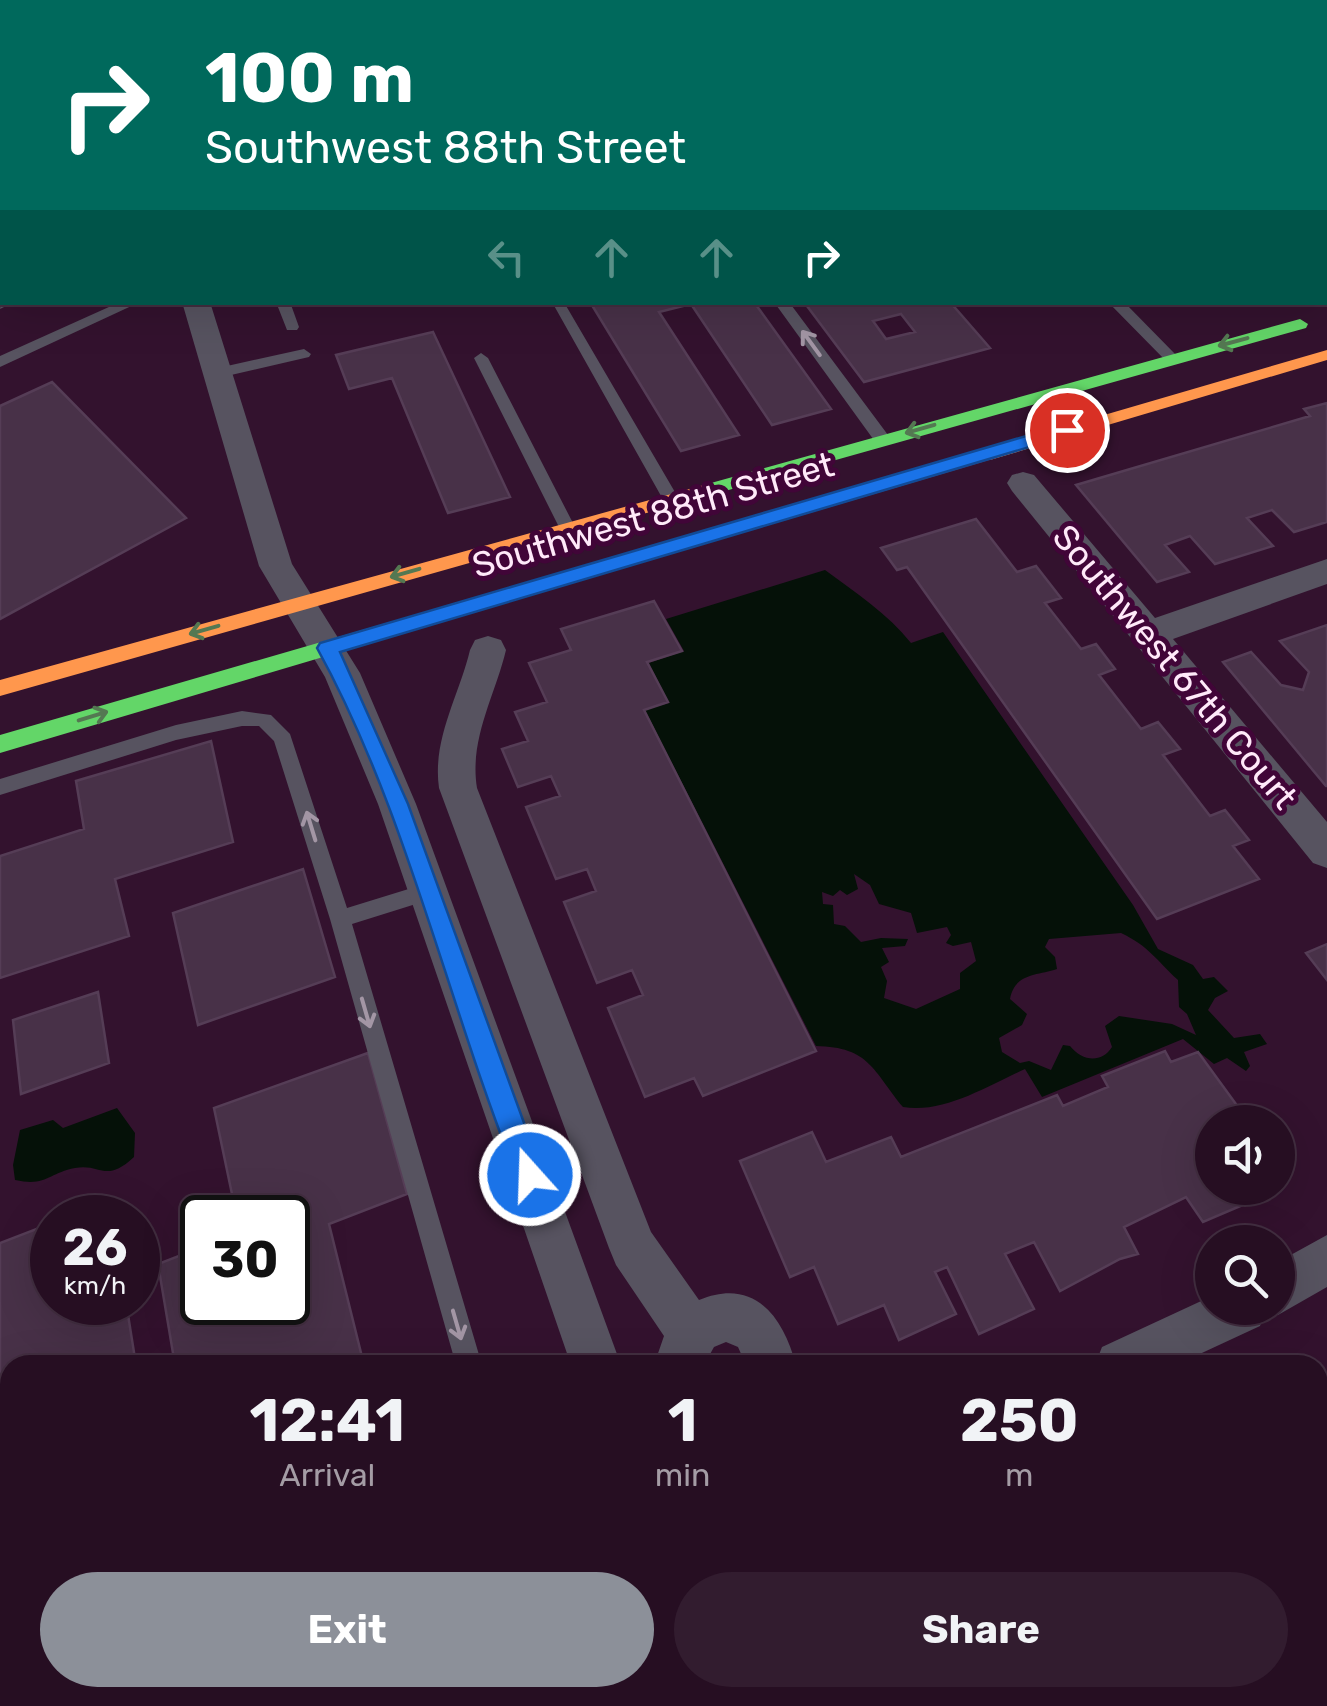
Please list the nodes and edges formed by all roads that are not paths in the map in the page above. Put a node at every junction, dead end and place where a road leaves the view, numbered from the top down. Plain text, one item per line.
1 (126, 305) edge
2 (197, 305) edge
3 (284, 305) edge
4 (559, 305) edge
5 (783, 305) edge
6 (1118, 305) edge
7 (1327, 316) edge
8 (292, 328) dead end
9 (304, 354) dead end
10 (1327, 354) edge
11 (481, 358) dead end
12 (1172, 358) junction
13 (0, 362) edge
14 (218, 373) junction
15 (882, 440) junction
16 (901, 479) junction
17 (1023, 482) dead end
18 (672, 499) junction
19 (567, 527) junction
20 (1327, 572) edge
21 (298, 604) junction
22 (1148, 634) junction
23 (327, 648) junction
24 (488, 650) dead end
25 (0, 688) edge
26 (0, 744) edge
27 (0, 787) edge
28 (1327, 851) edge
29 (428, 892) junction
30 (340, 920) junction
31 (1327, 1259) edge
32 (1295, 1279) edge
33 (1206, 1325) edge
34 (685, 1348) edge
35 (466, 1355) edge
36 (591, 1355) edge
37 (769, 1355) edge
38 (1141, 1355) edge

1 - 13 lane
2 - 14 street
3 - 8 lane
4 - 18 lane
15 -> 5 lane
6 - 12 lane
7 -> 12 street, Southwest 88th Street
9 - 14 lane
10 - 16 street, Southwest 88th Street
11 - 19 lane
12 -> 15 street, Southwest 88th Street
14 - 21 street
15 - 16 street
15 - 18 street, Southwest 88th Street
16 - 23 street, Southwest 88th Street
17 - 22 street, Southwest 67th Court
18 - 19 street, Southwest 88th Street
19 -> 21 street, Southwest 88th Street
20 - 22 street
21 - 23 street
21 -> 25 street, Southwest 88th Street
22 - 28 street, Southwest 67th Court
26 -> 23 street, Southwest 88th Street
23 - 29 street
24 - 34 street
30 -> 27 lane
29 - 30 lane
29 - 36 street
30 -> 35 lane
31 - 32 street
33 - 38 street
34 - 37 street

